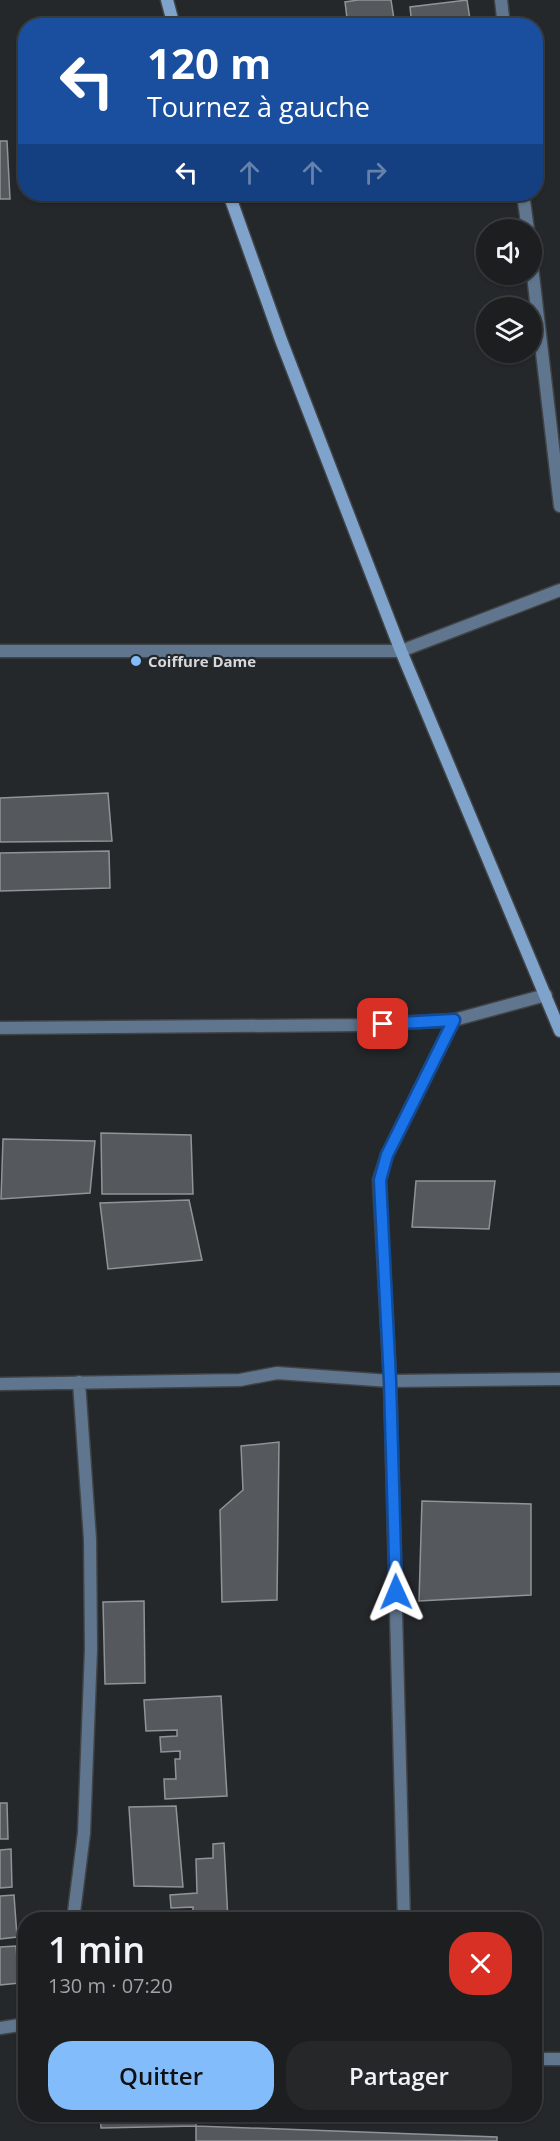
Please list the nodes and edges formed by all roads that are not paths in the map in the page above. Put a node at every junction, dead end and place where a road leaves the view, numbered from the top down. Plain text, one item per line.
1 (167, 0) edge
2 (501, 0) edge
3 (172, 18) edge
4 (503, 18) edge
5 (231, 201) edge
6 (525, 201) edge
7 (527, 219) edge
8 (534, 285) edge
9 (560, 506) edge
10 (560, 590) edge
11 (0, 651) edge
12 (401, 651) junction
13 (546, 995) junction
14 (454, 1020) junction
15 (0, 1028) edge
16 (560, 1031) edge
17 (560, 1379) edge
18 (390, 1381) junction
19 (78, 1382) junction
20 (0, 1384) edge
21 (74, 1912) edge
22 (405, 1912) edge
23 (18, 2025) edge
24 (0, 2028) edge
25 (542, 2059) edge
26 (560, 2059) edge

1 - 3 street
2 - 4 street
5 - 12 street
6 - 7 street
8 - 9 street
10 - 12 street
11 - 12 street
12 - 13 street
13 - 14 street
13 - 16 street
14 - 15 street
14 - 18 street
17 - 18 street
18 - 19 street
18 - 22 street
19 - 20 street
19 - 21 street
23 - 24 street
25 - 26 street

